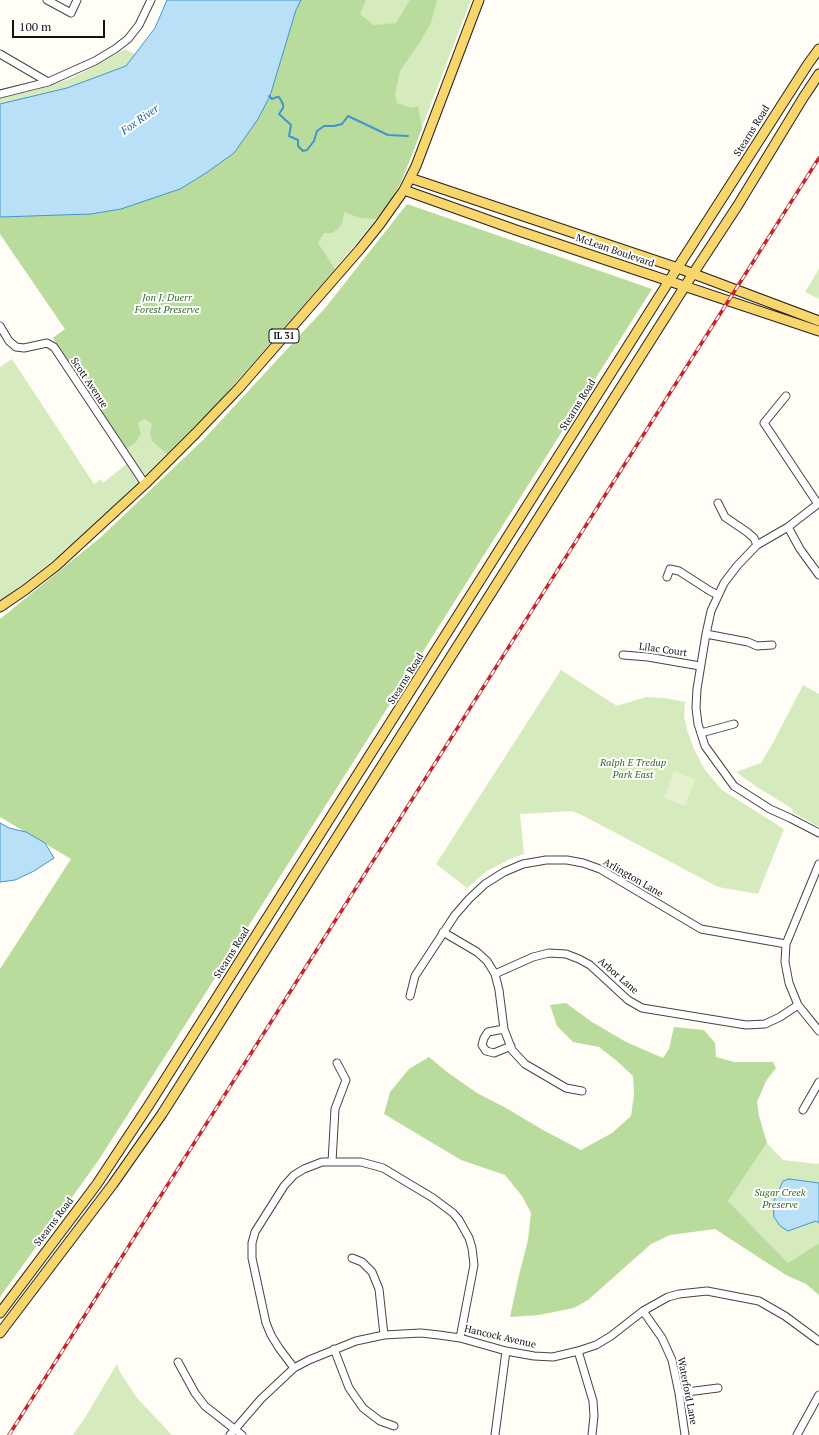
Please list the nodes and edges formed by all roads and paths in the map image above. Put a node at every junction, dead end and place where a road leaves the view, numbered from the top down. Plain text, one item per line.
1 (47, 0) edge
2 (77, 0) edge
3 (151, 0) edge
4 (479, 0) edge
5 (819, 49) edge
6 (0, 54) edge
7 (819, 74) edge
8 (48, 82) junction
9 (0, 94) edge
10 (410, 178) junction
11 (404, 190) junction
12 (678, 268) junction
13 (693, 273) junction
14 (669, 281) junction
15 (685, 286) junction
16 (819, 321) edge
17 (0, 326) edge
18 (819, 331) edge
19 (786, 396) dead end
20 (145, 484) junction
21 (718, 503) dead end
22 (819, 503) edge
23 (788, 527) junction
24 (757, 545) junction
25 (819, 575) edge
26 (667, 577) dead end
27 (718, 595) junction
28 (0, 607) edge
29 (706, 634) junction
30 (772, 645) dead end
31 (623, 655) dead end
32 (700, 666) junction
33 (734, 724) dead end
34 (700, 733) junction
35 (819, 833) edge
36 (819, 864) edge
37 (443, 932) junction
38 (786, 944) junction
39 (495, 974) junction
40 (410, 996) dead end
41 (798, 1005) junction
42 (504, 1029) junction
43 (819, 1031) edge
44 (511, 1046) junction
45 (337, 1063) dead end
46 (819, 1082) edge
47 (582, 1091) dead end
48 (803, 1110) dead end
49 (332, 1162) junction
50 (352, 1258) dead end
51 (643, 1311) junction
52 (0, 1313) edge
53 (0, 1333) edge
54 (384, 1335) junction
55 (460, 1338) junction
56 (819, 1341) edge
57 (334, 1349) junction
58 (506, 1351) junction
59 (578, 1351) junction
60 (178, 1362) dead end
61 (294, 1368) junction
62 (718, 1388) dead end
63 (679, 1393) junction
64 (819, 1395) edge
65 (394, 1426) dead end
66 (232, 1432) edge
67 (242, 1435) edge
68 (495, 1435) edge
69 (592, 1435) edge
70 (685, 1435) edge
71 (797, 1435) edge

1 - 2 street
3 - 8 street
4 - 10 main road, IL 31
5 - 12 main road, Stearns Road
6 - 8 street
7 - 13 main road
8 - 9 street
10 - 11 main road, IL 31
10 - 12 main road, McLean Boulevard
11 - 14 main road, McLean Boulevard
11 - 20 main road, IL 31
12 - 13 main road, McLean Boulevard
12 - 14 main road, Stearns Road
13 - 15 main road
13 - 16 main road, McLean Boulevard
14 - 15 main road, McLean Boulevard
14 - 52 main road, Stearns Road
15 - 18 main road, McLean Boulevard
15 - 53 main road
17 - 20 street, Scott Avenue
19 - 22 street
20 - 28 main road, IL 31
21 - 24 street
22 - 23 street
23 - 24 street
23 - 25 street
24 - 27 street
26 - 27 street
27 - 29 street
29 - 30 street
29 - 32 street
31 - 32 street, Lilac Court
32 - 34 street
33 - 34 street
34 - 35 street
36 - 38 street
37 - 38 street, Arlington Lane
37 - 39 street
37 - 40 street, Arlington Lane
38 - 41 street
39 - 41 street, Arbor Lane
39 - 42 street
41 - 43 street
42 - 44 street
42 - 44 street
44 - 47 street
45 - 49 street
46 - 48 street
49 - 55 street
49 - 61 street
50 - 54 street
51 - 56 street, Hancock Avenue
51 - 59 street, Hancock Avenue
51 - 63 street, Waterford Lane
54 - 55 street, Hancock Avenue
54 - 57 street, Hancock Avenue
55 - 58 street, Hancock Avenue
57 - 61 street, Hancock Avenue
57 - 65 street
58 - 59 street, Hancock Avenue
58 - 68 street
59 - 69 street
60 - 66 street
61 - 66 street, Hancock Avenue
62 - 63 street
63 - 70 street, Waterford Lane
64 - 71 street
66 - 67 street

